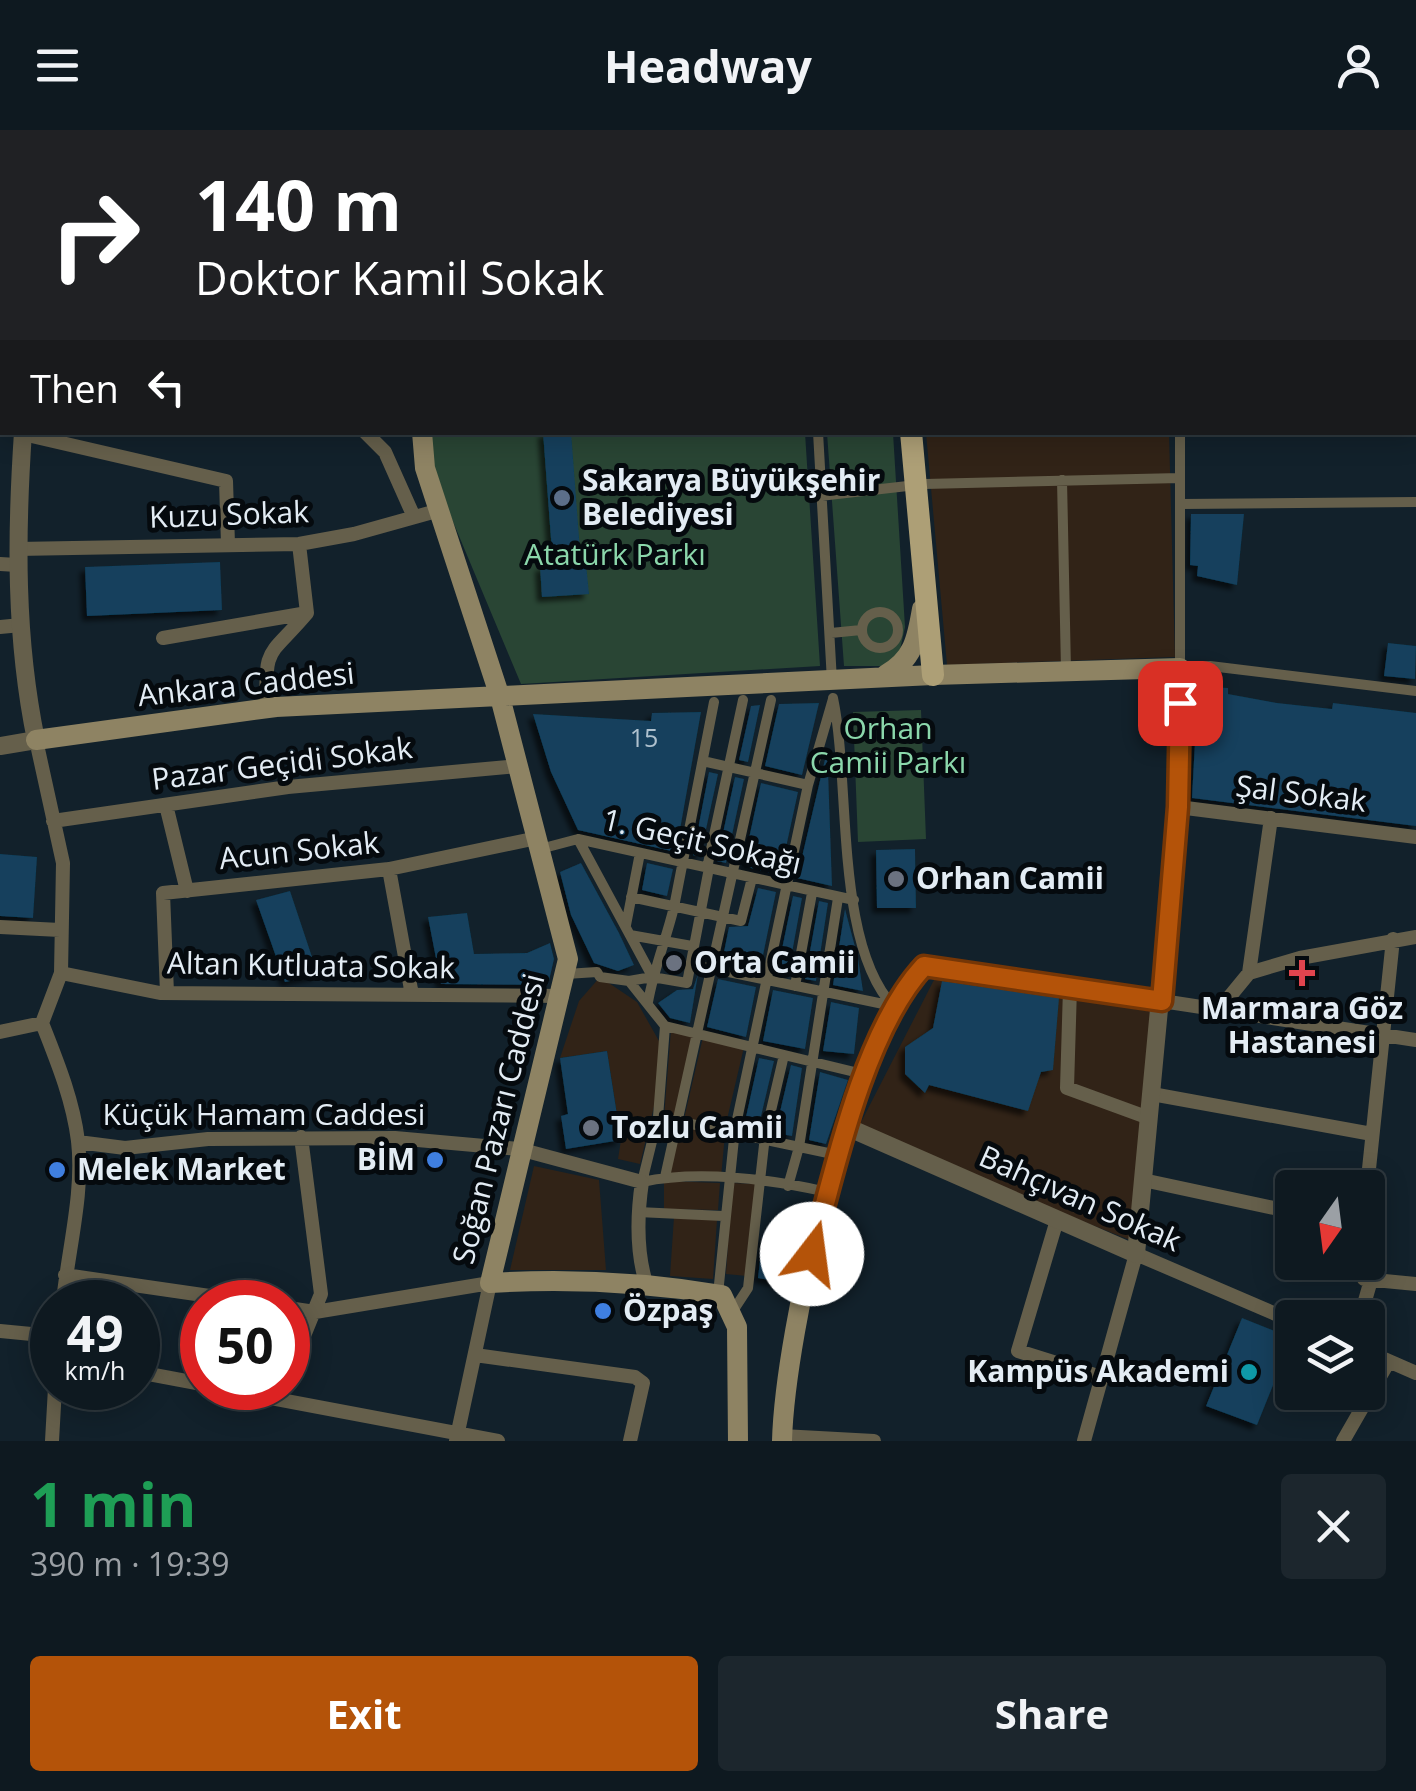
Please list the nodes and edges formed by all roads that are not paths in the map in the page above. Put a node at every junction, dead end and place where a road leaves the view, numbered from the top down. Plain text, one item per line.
1 (23, 435) edge
2 (31, 435) edge
3 (368, 435) edge
4 (422, 435) edge
5 (818, 435) edge
6 (910, 435) edge
7 (1180, 435) edge
8 (1180, 478) junction
9 (1062, 480) junction
10 (914, 486) junction
11 (820, 496) junction
12 (1416, 502) edge
13 (1181, 504) junction
14 (440, 510) junction
15 (414, 518) junction
16 (228, 544) junction
17 (298, 544) junction
18 (12, 559) edge
19 (924, 599) junction
20 (307, 613) junction
21 (21, 625) junction
22 (0, 627) edge
23 (861, 630) dead end
24 (830, 633) junction
25 (163, 638) dead end
26 (1180, 668) junction
27 (1066, 670) junction
28 (933, 675) junction
29 (878, 678) junction
30 (833, 690) junction
31 (1416, 691) edge
32 (500, 697) junction
33 (743, 700) dead end
34 (772, 700) dead end
35 (714, 702) dead end
36 (267, 708) junction
37 (36, 740) junction
38 (0, 746) edge
39 (706, 762) dead end
40 (518, 766) junction
41 (730, 768) junction
42 (755, 773) junction
43 (808, 785) junction
44 (166, 805) junction
45 (1178, 807) junction
46 (1271, 818) junction
47 (53, 821) junction
48 (1416, 837) edge
49 (578, 840) junction
50 (539, 844) junction
51 (640, 853) junction
52 (683, 862) junction
53 (708, 868) junction
54 (389, 869) junction
55 (733, 874) junction
56 (752, 878) junction
57 (786, 887) junction
58 (187, 890) junction
59 (812, 893) junction
60 (631, 897) junction
61 (838, 898) junction
62 (854, 900) junction
63 (674, 907) junction
64 (700, 912) junction
65 (723, 918) junction
66 (0, 927) edge
67 (60, 930) junction
68 (628, 930) junction
69 (1416, 937) edge
70 (665, 940) junction
71 (1393, 940) junction
72 (692, 946) junction
73 (690, 964) junction
74 (924, 966) joint
75 (712, 968) junction
76 (61, 973) junction
77 (1248, 973) junction
78 (566, 974) junction
79 (652, 977) junction
80 (766, 979) junction
81 (629, 981) junction
82 (796, 986) junction
83 (1070, 988) junction
84 (822, 990) junction
85 (167, 993) junction
86 (412, 995) junction
87 (562, 996) junction
88 (1162, 1001) junction
89 (648, 1003) junction
90 (894, 1007) junction
91 (1217, 1012) junction
92 (42, 1023) junction
93 (665, 1026) junction
94 (0, 1032) edge
95 (700, 1034) junction
96 (1384, 1036) junction
97 (1416, 1040) edge
98 (752, 1048) junction
99 (784, 1055) junction
100 (812, 1062) junction
101 (866, 1076) junction
102 (1152, 1094) junction
103 (658, 1117) junction
104 (1150, 1118) junction
105 (680, 1120) junction
106 (847, 1127) junction
107 (734, 1133) junction
108 (1372, 1134) junction
109 (301, 1136) junction
110 (764, 1139) junction
111 (78, 1142) junction
112 (798, 1147) junction
113 (520, 1149) junction
114 (836, 1161) junction
115 (1369, 1170) edge
116 (665, 1178) junction
117 (727, 1180) junction
118 (1143, 1180) junction
119 (642, 1182) junction
120 (761, 1182) junction
121 (788, 1186) junction
122 (828, 1192) junction
123 (1275, 1208) edge
124 (638, 1212) junction
125 (723, 1216) junction
126 (1057, 1220) junction
127 (1136, 1254) junction
128 (65, 1276) junction
129 (65, 1280) edge
130 (1377, 1280) edge
131 (490, 1283) junction
132 (646, 1283) junction
133 (1416, 1284) edge
134 (718, 1288) junction
135 (180, 1292) edge
136 (310, 1311) edge
137 (315, 1312) junction
138 (731, 1314) junction
139 (1275, 1314) edge
140 (310, 1324) edge
141 (0, 1331) edge
142 (30, 1334) edge
143 (475, 1354) junction
144 (1385, 1360) edge
145 (1388, 1361) junction
146 (1416, 1373) edge
147 (1104, 1378) junction
148 (310, 1401) edge
149 (54, 1410) edge
150 (782, 1436) edge
151 (457, 1438) edge
152 (52, 1441) edge
153 (498, 1441) edge
154 (630, 1441) edge
155 (738, 1441) edge
156 (874, 1441) edge
157 (1084, 1441) edge
158 (1343, 1441) edge

1 - 18 street
2 - 16 street
3 - 15 street
4 - 14 main road, Soğan Pazarı Caddesi
5 - 11 street
6 - 10 main road
7 - 8 street
8 - 9 street
8 - 13 street
9 - 10 street
9 - 27 street
10 - 11 street
10 - 19 main road
11 - 24 street
12 - 13 street
13 - 26 street
14 - 15 street, Kuzu Sokak
14 - 32 main road, Soğan Pazarı Caddesi
15 - 17 street, Kuzu Sokak
16 - 17 street, Kuzu Sokak
16 - 18 street, Kuzu Sokak
17 - 20 street
18 - 21 street
19 - 28 main road
19 - 29 main road
20 - 25 street
20 - 36 street
21 - 22 street
21 - 37 street
23 - 24 street
24 - 30 street
26 - 27 main road, Ankara Caddesi
26 - 31 street
26 - 45 main road
27 - 28 main road, Ankara Caddesi
28 - 29 main road, Ankara Caddesi
29 - 30 main road, Ankara Caddesi
30 - 32 main road, Ankara Caddesi
30 - 43 street
30 - 62 street
32 - 36 main road, Ankara Caddesi
32 - 40 main road, Soğan Pazarı Caddesi
33 - 41 street
34 - 42 street
35 - 52 street
36 - 37 main road, Ankara Caddesi
37 - 38 street, Ankara Caddesi
37 - 47 street
39 - 41 street
40 - 44 street, Pazar Geçidi Sokak
40 - 50 main road, Soğan Pazarı Caddesi
41 - 42 street
41 - 53 street
42 - 43 street
42 - 55 street
43 - 57 street
44 - 47 street, Pazar Geçidi Sokak
44 - 58 street
45 - 46 street, Şal Sokak
45 - 88 street
46 - 48 street, Şal Sokak
46 - 77 street
47 - 67 street
49 - 50 street, 1. Geçit Sokağı
49 - 51 street, 1. Geçit Sokağı
49 - 68 street
50 - 54 street, Acun Sokak
50 - 78 main road, Soğan Pazarı Caddesi
51 - 52 street, 1. Geçit Sokağı
51 - 60 street
52 - 53 street, 1. Geçit Sokağı
52 - 63 street
53 - 55 street, 1. Geçit Sokağı
53 - 64 street
54 - 58 street, Acun Sokak
54 - 86 street
55 - 56 street, 1. Geçit Sokağı
55 - 65 street
56 - 57 street, 1. Geçit Sokağı
56 - 65 street
57 - 59 street, 1. Geçit Sokağı
57 - 80 street
58 - 85 street, Acun Sokak
59 - 61 street, 1. Geçit Sokağı
59 - 82 street
60 - 63 street
60 - 68 street
61 - 62 street, 1. Geçit Sokağı
61 - 84 street
62 - 90 street
63 - 64 street
63 - 70 street
64 - 65 street
64 - 72 street
65 - 75 street
66 - 67 street
67 - 76 street
68 - 70 street
68 - 79 street
69 - 71 street
70 - 72 street
70 - 79 street
71 - 77 street
71 - 96 street
72 - 73 street
73 - 75 street
73 - 79 street
74 - 83 street
74 - 90 main road
75 - 80 street
75 - 95 street
76 - 85 street, Altan Kutluata Sokak
76 - 92 street
77 - 91 street
78 - 81 street
78 - 87 main road, Soğan Pazarı Caddesi
79 - 81 street
79 - 89 street
80 - 82 street
80 - 98 street
81 - 89 street
82 - 84 street
83 - 88 street
83 - 104 street
84 - 90 street
84 - 100 street
85 - 86 street, Altan Kutluata Sokak
86 - 87 street, Altan Kutluata Sokak
87 - 113 main road, Soğan Pazarı Caddesi
88 - 91 street
88 - 102 street
89 - 93 street
90 - 101 main road
91 - 96 street
92 - 94 street
92 - 111 street
93 - 95 street
93 - 103 street
95 - 98 street
95 - 105 street
96 - 97 street
96 - 108 street
98 - 99 street
98 - 107 street
99 - 100 street
99 - 110 street
100 - 101 street
100 - 112 street
101 - 106 main road
102 - 104 street
102 - 108 street
103 - 105 street
103 - 119 street
104 - 118 street
105 - 107 street
105 - 116 street
106 - 114 main road
106 - 126 street, Bahçıvan Sokak
107 - 110 street
107 - 117 street
108 - 115 street
109 - 111 street, Küçük Hamam Caddesi
109 - 113 street, Küçük Hamam Caddesi
109 - 137 street
110 - 112 street
110 - 120 street
111 - 128 street
112 - 114 street
112 - 121 street
113 - 119 street, Küçük Hamam Caddesi
113 - 131 main road, Soğan Pazarı Caddesi
114 - 122 main road
116 - 117 street
116 - 119 street
117 - 120 street
117 - 125 street
118 - 123 street
118 - 127 street
119 - 124 street
120 - 121 street
120 - 138 street
121 - 122 street
122 - 150 main road
124 - 125 street
124 - 132 street
125 - 134 street
126 - 127 street, Bahçıvan Sokak
126 - 147 street
127 - 139 street, Bahçıvan Sokak
127 - 147 street
128 - 129 street
128 - 135 street
130 - 133 street
131 - 132 main road
131 - 137 street
131 - 143 street, Soğan Pazarı Caddesi
132 - 134 main road
134 - 138 main road
136 - 137 street
137 - 140 street
138 - 155 main road
141 - 142 street
143 - 151 street, Soğan Pazarı Caddesi
143 - 154 street
144 - 145 street
145 - 146 street
145 - 158 street
147 - 157 street
148 - 151 street
149 - 152 street
150 - 156 street
151 - 153 street

